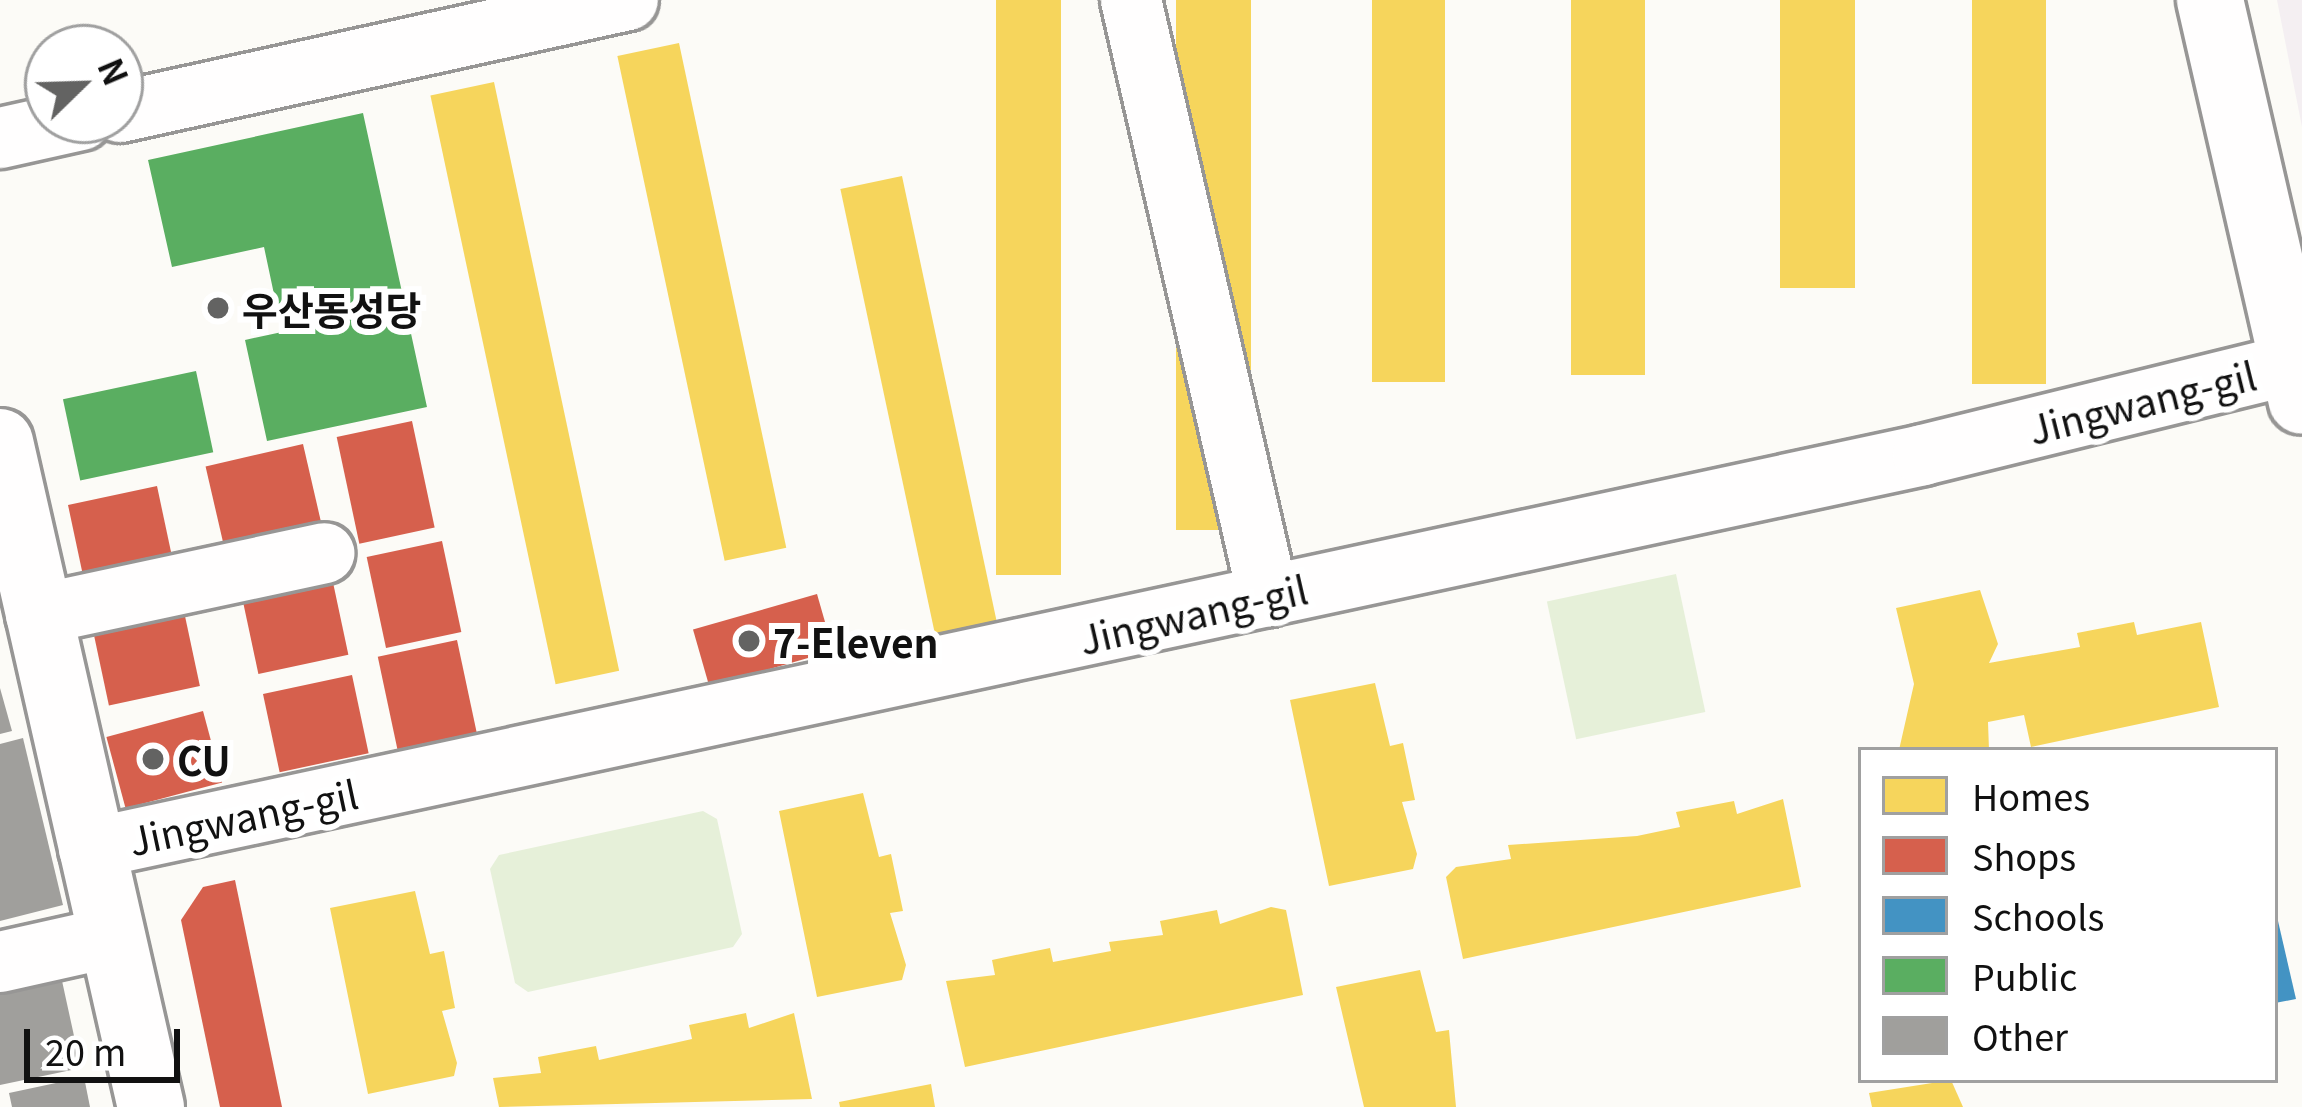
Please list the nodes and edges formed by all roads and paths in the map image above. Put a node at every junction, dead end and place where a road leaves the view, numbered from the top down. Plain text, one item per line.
1 (628, 0) edge
2 (1131, 0) edge
3 (2210, 0) edge
4 (144, 107) edge
5 (2299, 376) edge
6 (0, 442) edge
7 (11, 543) edge
8 (323, 554) dead end
9 (1268, 596) junction
10 (36, 615) junction
11 (89, 849) junction
12 (107, 938) junction
13 (0, 962) edge
14 (151, 1107) edge

1 - 4 street
2 - 9 street
3 - 5 street
5 - 9 street, Jingwang-gil
6 - 7 street, Jingwang-gil
7 - 10 street, Jingwang-gil
8 - 10 street
9 - 11 street, Jingwang-gil
10 - 11 street, Jingwang-gil
11 - 12 street, Jingwang-gil
12 - 13 street
12 - 14 street, Jingwang-gil

